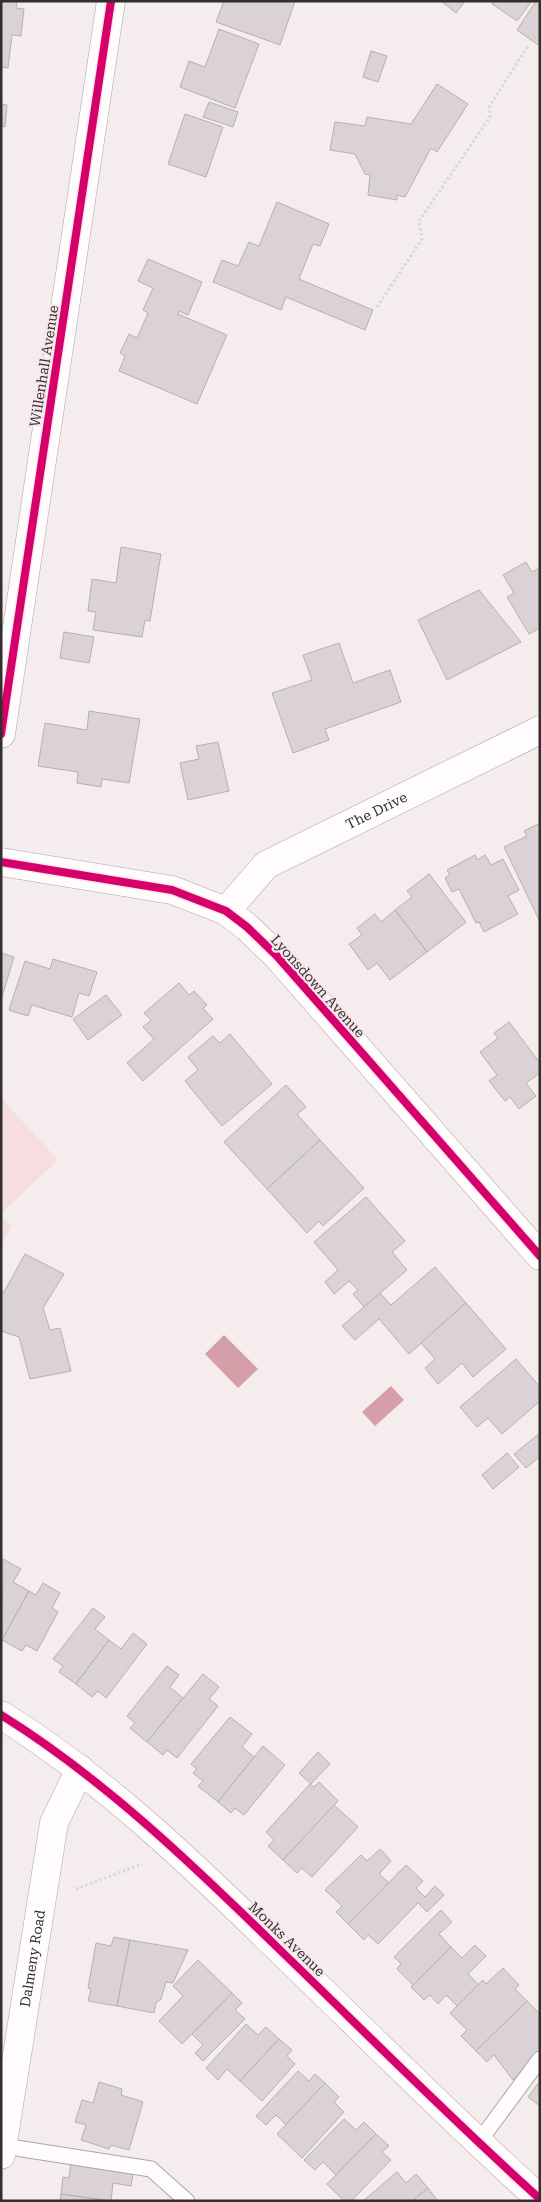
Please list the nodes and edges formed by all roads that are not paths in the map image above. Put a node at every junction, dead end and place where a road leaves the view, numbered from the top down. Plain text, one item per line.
1 (111, 1) edge
2 (540, 730) edge
3 (1, 734) edge
4 (1, 862) edge
5 (226, 911) junction
6 (540, 1256) edge
7 (1, 1715) edge
8 (80, 1769) junction
9 (540, 2059) edge
10 (478, 2143) junction
11 (2, 2150) edge
12 (540, 2199) edge
13 (187, 2201) edge

1 - 3 street, Willenhall Avenue
2 - 5 street, The Drive
4 - 5 street, Lyonsdown Avenue
5 - 6 street, Lyonsdown Avenue
7 - 8 street, Monks Avenue
8 - 10 street, Monks Avenue
8 - 11 street, Dalmeny Road
9 - 10 lane
10 - 12 street, Monks Avenue
11 - 13 lane

